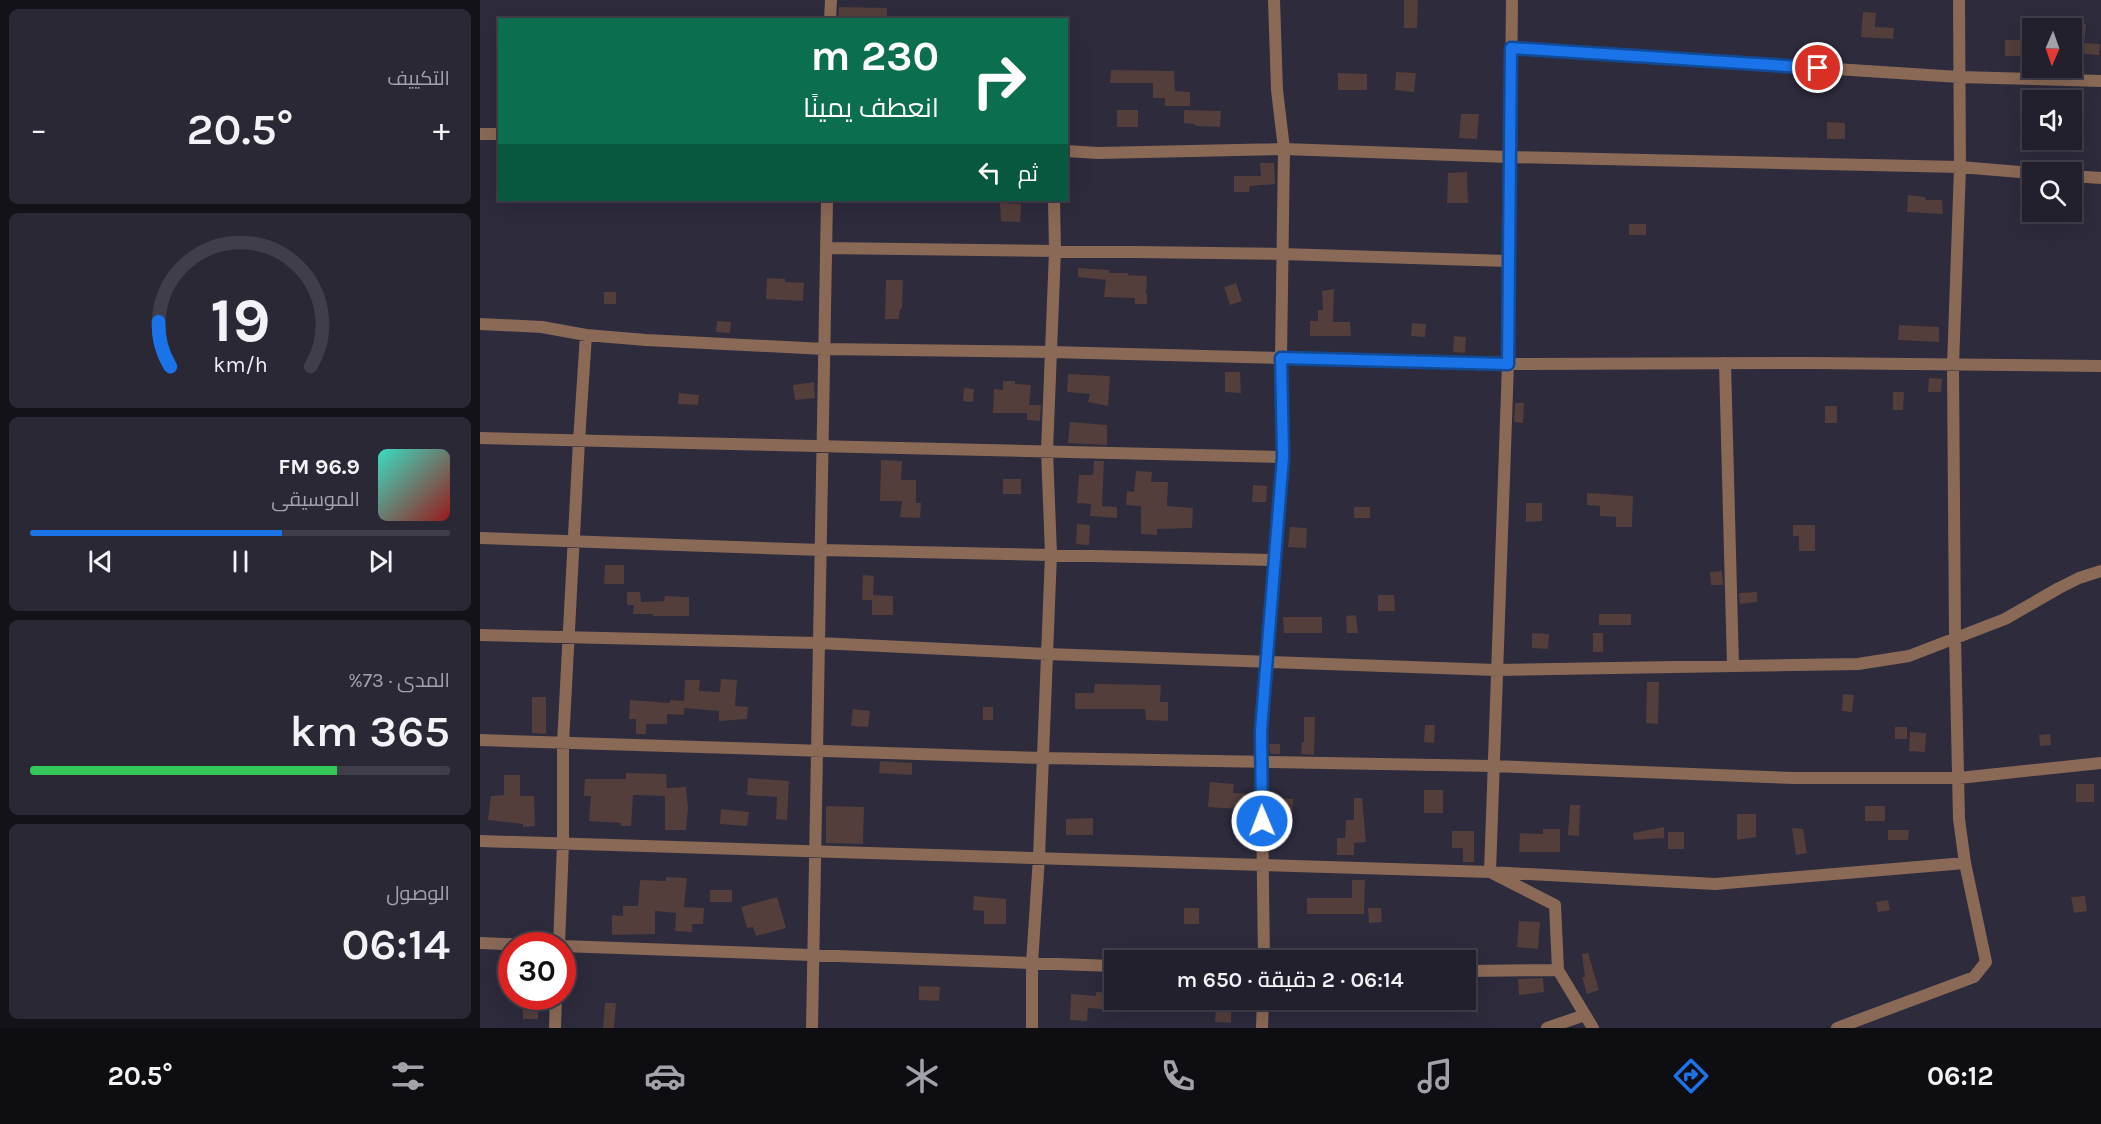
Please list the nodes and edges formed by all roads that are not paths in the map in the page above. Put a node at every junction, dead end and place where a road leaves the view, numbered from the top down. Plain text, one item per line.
1 (831, 0) edge
2 (1274, 0) edge
3 (1512, 0) edge
4 (1959, 0) edge
5 (830, 18) edge
6 (1511, 48) junction
7 (1959, 78) junction
8 (2101, 81) edge
9 (480, 134) edge
10 (498, 134) edge
11 (1284, 149) junction
12 (1068, 151) edge
13 (1509, 157) junction
14 (1960, 167) junction
15 (2022, 172) edge
16 (2082, 177) edge
17 (2101, 178) edge
18 (827, 201) edge
19 (1054, 201) edge
20 (826, 248) junction
21 (1055, 251) junction
22 (1282, 254) junction
23 (1508, 261) junction
24 (480, 324) edge
25 (586, 335) junction
26 (824, 349) junction
27 (1051, 352) junction
28 (1281, 358) junction
29 (1725, 363) junction
30 (1508, 364) junction
31 (1953, 366) junction
32 (2101, 366) edge
33 (480, 438) edge
34 (579, 441) junction
35 (822, 447) junction
36 (1047, 451) junction
37 (1283, 457) junction
38 (480, 538) edge
39 (574, 542) junction
40 (821, 550) junction
41 (1051, 554) junction
42 (1275, 560) junction
43 (2101, 571) edge
44 (480, 635) edge
45 (567, 638) junction
46 (1954, 638) junction
47 (819, 643) junction
48 (1047, 654) junction
49 (1267, 662) junction
50 (1733, 666) junction
51 (1496, 670) junction
52 (480, 740) edge
53 (563, 743) junction
54 (817, 752) junction
55 (1042, 758) junction
56 (1260, 763) junction
57 (2101, 763) edge
58 (1492, 766) junction
59 (1959, 778) junction
60 (480, 841) edge
61 (563, 843) junction
62 (816, 850) junction
63 (1039, 857) junction
64 (1965, 863) junction
65 (1263, 864) junction
66 (1490, 872) junction
67 (561, 932) edge
68 (480, 943) edge
69 (498, 944) edge
70 (576, 947) edge
71 (1264, 950) edge
72 (814, 955) junction
73 (1032, 963) junction
74 (1104, 966) edge
75 (1558, 970) junction
76 (1476, 971) edge
77 (556, 1010) edge
78 (1263, 1010) edge
79 (1585, 1015) junction
80 (555, 1028) edge
81 (812, 1028) edge
82 (1032, 1028) edge
83 (1262, 1028) edge
84 (1547, 1028) edge
85 (1593, 1028) edge
86 (1837, 1028) edge

1 - 5 street
2 - 11 street
3 - 6 street
4 - 7 street
6 - 7 street
6 - 13 street
7 - 8 street
7 - 14 street
9 - 10 street
11 - 12 street
11 - 13 street
11 - 22 street
13 - 14 street
13 - 23 street
14 - 15 street
14 - 31 street
16 - 17 street
18 - 20 street
19 - 21 street
20 - 21 street
20 - 26 street
21 - 22 street
21 - 27 street
22 - 23 street
22 - 28 street
23 - 30 street
24 - 25 street
25 - 26 street
25 - 34 street
26 - 27 street
26 - 35 street
27 - 28 street
27 - 36 street
28 - 30 street
28 - 37 street
29 - 30 street
29 - 31 street
29 - 50 street
30 - 51 street
31 - 32 street
31 - 46 street
33 - 34 street
34 - 35 street
34 - 39 street
35 - 36 street
35 - 40 street
36 - 37 street
36 - 41 street
37 - 42 street
38 - 39 street
39 - 40 street
39 - 45 street
40 - 41 street
40 - 47 street
41 - 42 street
41 - 48 street
42 - 49 street
43 - 46 street
44 - 45 street
45 - 47 street
45 - 53 street
46 - 50 street
46 - 59 street
47 - 48 street
47 - 54 street
48 - 49 street
48 - 55 street
49 - 51 street
49 - 56 street
50 - 51 street
51 - 58 street
52 - 53 street
53 - 54 street
53 - 61 street
54 - 55 street
54 - 62 street
55 - 56 street
55 - 63 street
56 - 58 street
56 - 65 street
57 - 59 street
58 - 59 street
58 - 66 street
59 - 64 street
60 - 61 street
61 - 62 street
61 - 67 street
62 - 63 street
62 - 72 street
63 - 65 street
63 - 73 street
64 - 66 street
64 - 86 street
65 - 66 street
65 - 71 street
66 - 75 street
68 - 69 street
70 - 72 street
72 - 73 street
72 - 81 street
73 - 74 street
73 - 82 street
75 - 76 street
75 - 79 street
77 - 80 street
78 - 83 street
79 - 84 street
79 - 85 street

